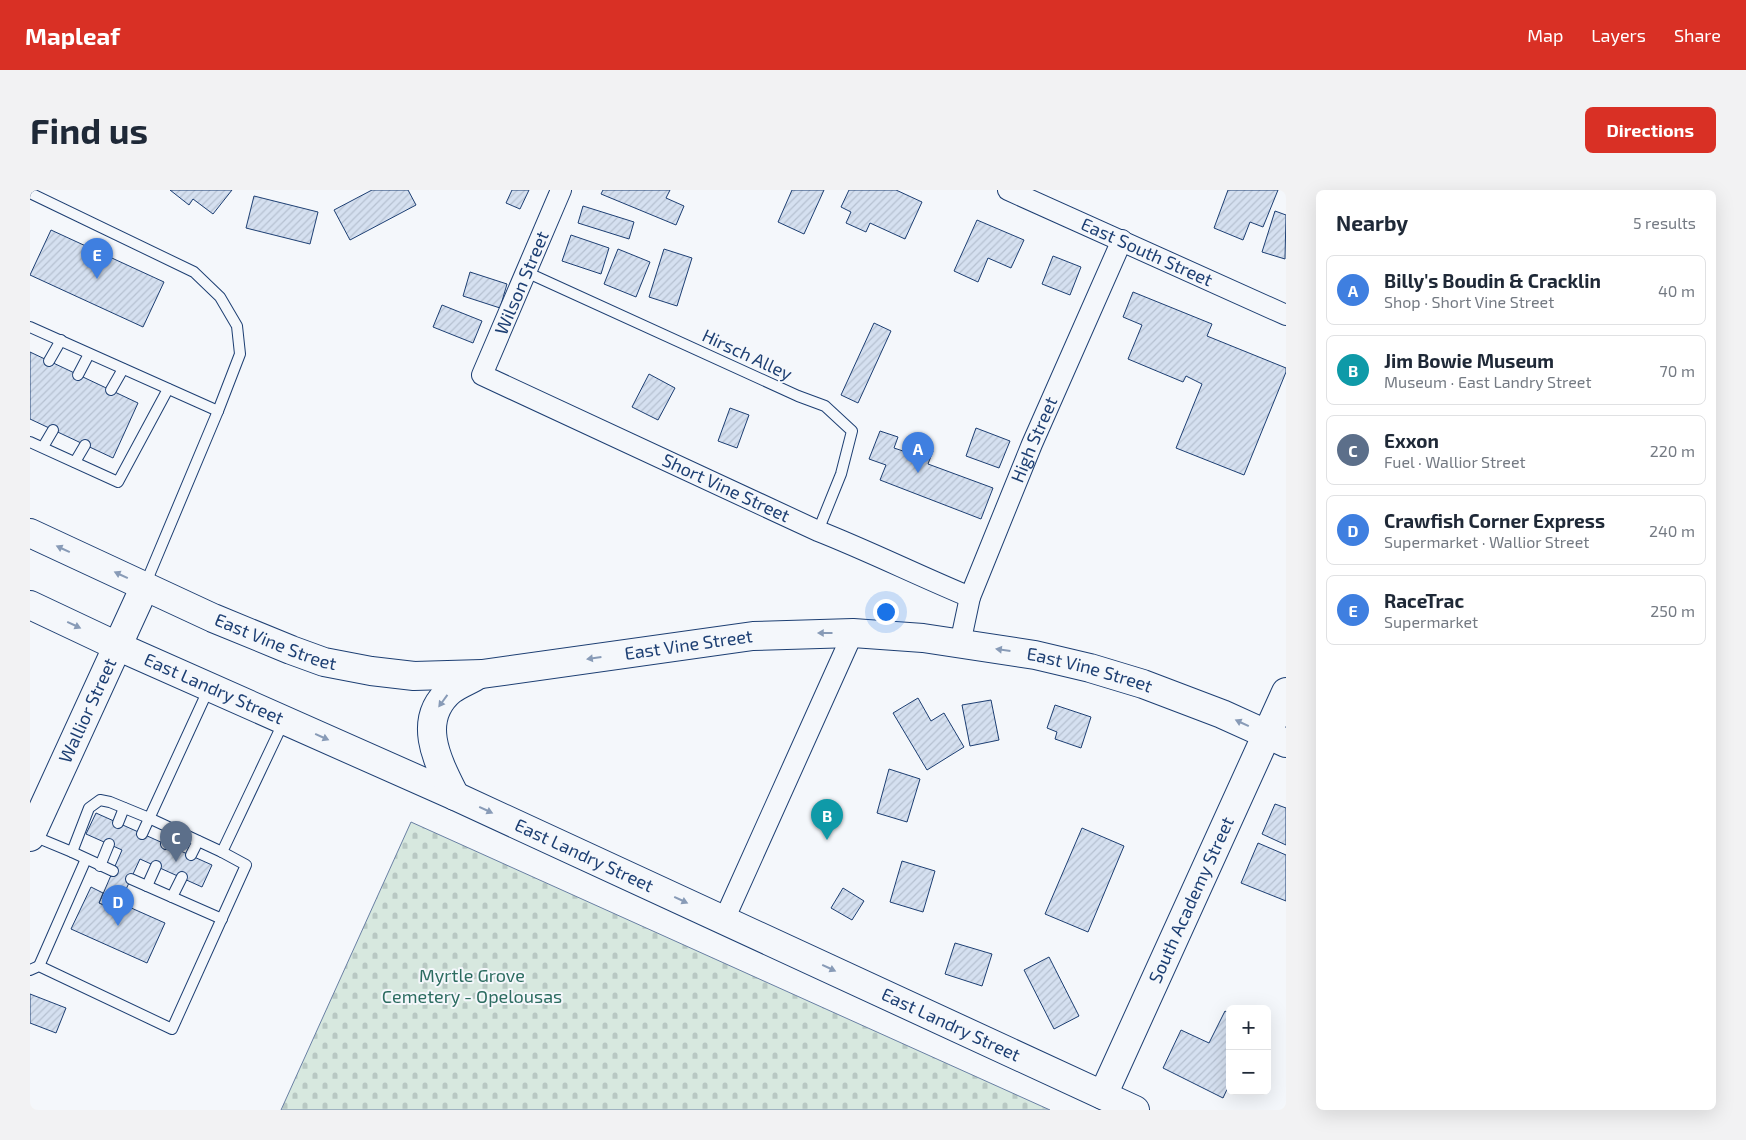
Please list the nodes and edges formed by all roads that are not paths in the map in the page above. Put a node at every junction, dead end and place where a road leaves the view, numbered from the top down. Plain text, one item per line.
1 (561, 190) edge
2 (1008, 190) edge
3 (30, 193) edge
4 (1122, 240) junction
5 (526, 272) junction
6 (1286, 316) edge
7 (31, 329) edge
8 (61, 340) junction
9 (89, 354) junction
10 (49, 360) dead end
11 (123, 369) junction
12 (78, 375) dead end
13 (482, 376) joint
14 (168, 388) junction
15 (111, 390) dead end
16 (218, 411) junction
17 (53, 430) dead end
18 (30, 442) edge
19 (85, 444) dead end
20 (43, 447) junction
21 (75, 462) junction
22 (818, 531) junction
23 (30, 533) edge
24 (145, 586) junction
25 (970, 596) junction
26 (30, 605) edge
27 (853, 633) junction
28 (960, 644) junction
29 (117, 646) junction
30 (482, 674) junction
31 (210, 687) junction
32 (1286, 692) edge
33 (284, 720) junction
34 (1276, 739) edge
35 (455, 796) junction
36 (124, 808) junction
37 (149, 818) junction
38 (118, 823) dead end
39 (173, 829) junction
40 (142, 834) dead end
41 (30, 836) edge
42 (198, 841) junction
43 (109, 844) dead end
44 (166, 844) dead end
45 (72, 852) junction
46 (222, 852) junction
47 (191, 855) dead end
48 (86, 859) junction
49 (100, 866) junction
50 (156, 866) dead end
51 (113, 871) dead end
52 (182, 877) dead end
53 (131, 879) dead end
54 (147, 886) junction
55 (172, 897) junction
56 (222, 919) junction
57 (724, 920) junction
58 (34, 968) edge
59 (1100, 1103) edge
60 (1135, 1110) edge

1 - 5 street, Wilson Street
2 - 4 street, East South Street
3 - 16 lane
4 - 6 street, East South Street
4 - 25 street, High Street
5 - 13 street, Wilson Street
5 - 22 lane, Hirsch Alley
7 - 8 lane
8 - 9 lane
8 - 10 lane
9 - 11 lane
9 - 12 lane
11 - 14 lane
11 - 15 lane
13 - 22 street, Short Vine Street
14 - 16 lane
14 - 21 lane
16 - 24 lane
17 - 20 lane
18 - 20 lane
19 - 21 lane
20 - 21 lane
22 - 25 street, Short Vine Street
24 -> 23 main road, East Vine Street
24 - 29 main road, Wallior Street
24 - 30 main road, East Vine Street
25 - 28 street, High Street
26 -> 29 main road, East Landry Street
27 - 28 main road, East Vine Street
27 -> 30 main road, East Vine Street
27 - 57 street
34 -> 28 main road, East Vine Street
29 - 31 main road, East Landry Street
29 - 41 main road, Wallior Street
30 -> 35 main road
31 - 33 main road, East Landry Street
31 - 37 lane
32 - 34 main road, South Academy Street
33 -> 35 main road, East Landry Street
33 - 46 lane
34 - 59 main road, South Academy Street
35 -> 57 main road, East Landry Street
36 - 37 lane
36 - 38 lane
36 - 45 lane
37 - 39 lane
37 - 40 lane
39 - 42 lane
39 - 44 lane
41 - 45 lane
42 - 46 lane
42 - 47 lane
43 - 49 lane
45 - 48 lane
46 - 56 lane
48 - 49 lane
48 - 58 lane
49 - 51 lane
50 - 54 lane
52 - 55 lane
53 - 54 lane
54 - 55 lane
55 - 56 lane
56 - 58 lane
57 -> 59 main road, East Landry Street
59 - 60 main road, East Landry Street

